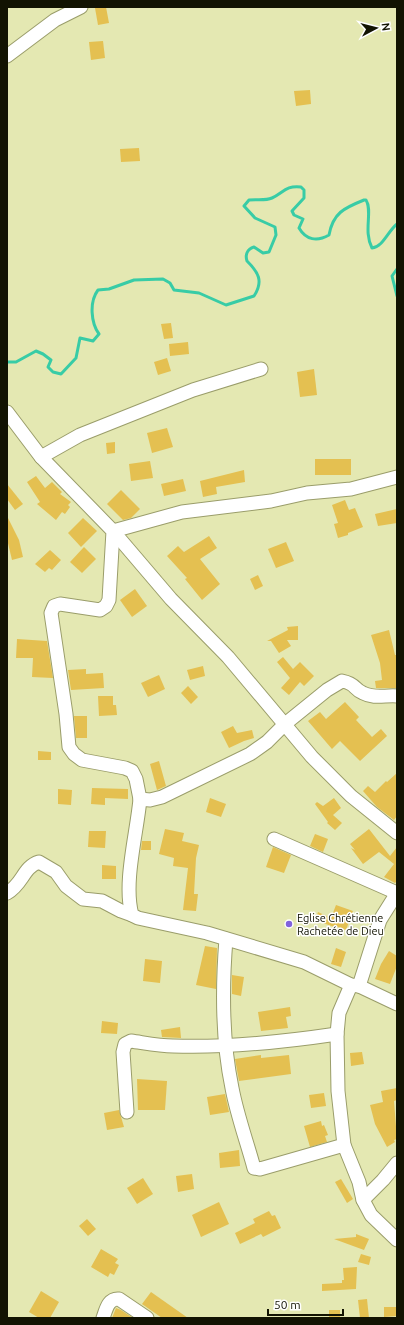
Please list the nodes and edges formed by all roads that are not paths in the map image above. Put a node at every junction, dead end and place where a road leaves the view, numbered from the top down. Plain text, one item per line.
1 (81, 7) edge
2 (7, 56) edge
3 (261, 369) dead end
4 (7, 412) edge
5 (42, 457) junction
6 (397, 477) edge
7 (113, 531) junction
8 (397, 696) edge
9 (285, 724) junction
10 (140, 800) junction
11 (397, 833) edge
12 (274, 838) dead end
13 (7, 893) edge
14 (397, 893) edge
15 (132, 915) junction
16 (226, 939) junction
17 (355, 985) junction
18 (397, 1004) edge
19 (337, 1034) junction
20 (226, 1046) junction
21 (126, 1112) dead end
22 (344, 1145) junction
23 (397, 1163) edge
24 (363, 1200) junction
25 (397, 1240) edge
26 (103, 1318) edge
27 (147, 1318) edge

1 - 2 street
3 - 5 street
4 - 5 street
5 - 7 street
6 - 7 street
7 - 9 street
7 - 10 street
8 - 9 street
9 - 10 street
9 - 11 street
10 - 15 street
12 - 14 street
13 - 15 street
14 - 17 street
15 - 16 street
16 - 17 street
16 - 20 street
17 - 18 street
17 - 19 street
19 - 20 street
19 - 22 street
20 - 21 street
20 - 22 street
22 - 24 street
23 - 24 street
24 - 25 street
26 - 27 street

